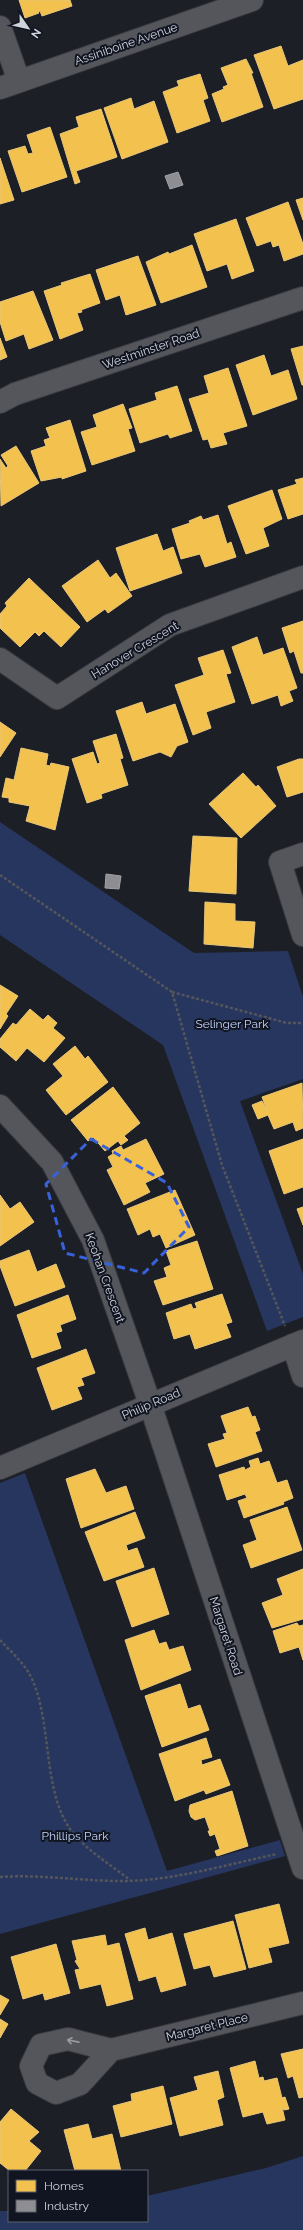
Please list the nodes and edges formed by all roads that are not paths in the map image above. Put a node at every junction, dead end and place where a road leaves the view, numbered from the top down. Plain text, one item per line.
1 (252, 0) edge
2 (0, 27) edge
3 (9, 84) edge
4 (303, 298) edge
5 (0, 402) edge
6 (303, 577) edge
7 (0, 659) edge
8 (303, 854) edge
9 (303, 935) edge
10 (0, 1106) edge
11 (298, 1343) edge
12 (303, 1376) edge
13 (150, 1404) junction
14 (0, 1468) edge
15 (300, 1859) edge
16 (303, 2004) edge
17 (111, 2050) dead end

1 - 3 street, Assiniboine Avenue
2 - 3 street
4 - 5 street, Westminster Road
6 - 7 street, Hanover Crescent
8 - 9 street
10 - 13 street, Keohan Crescent
11 - 12 street
11 - 13 street, Philip Road
13 - 14 street, Philip Road
13 - 15 street, Margaret Road
16 - 17 street, Margaret Place

